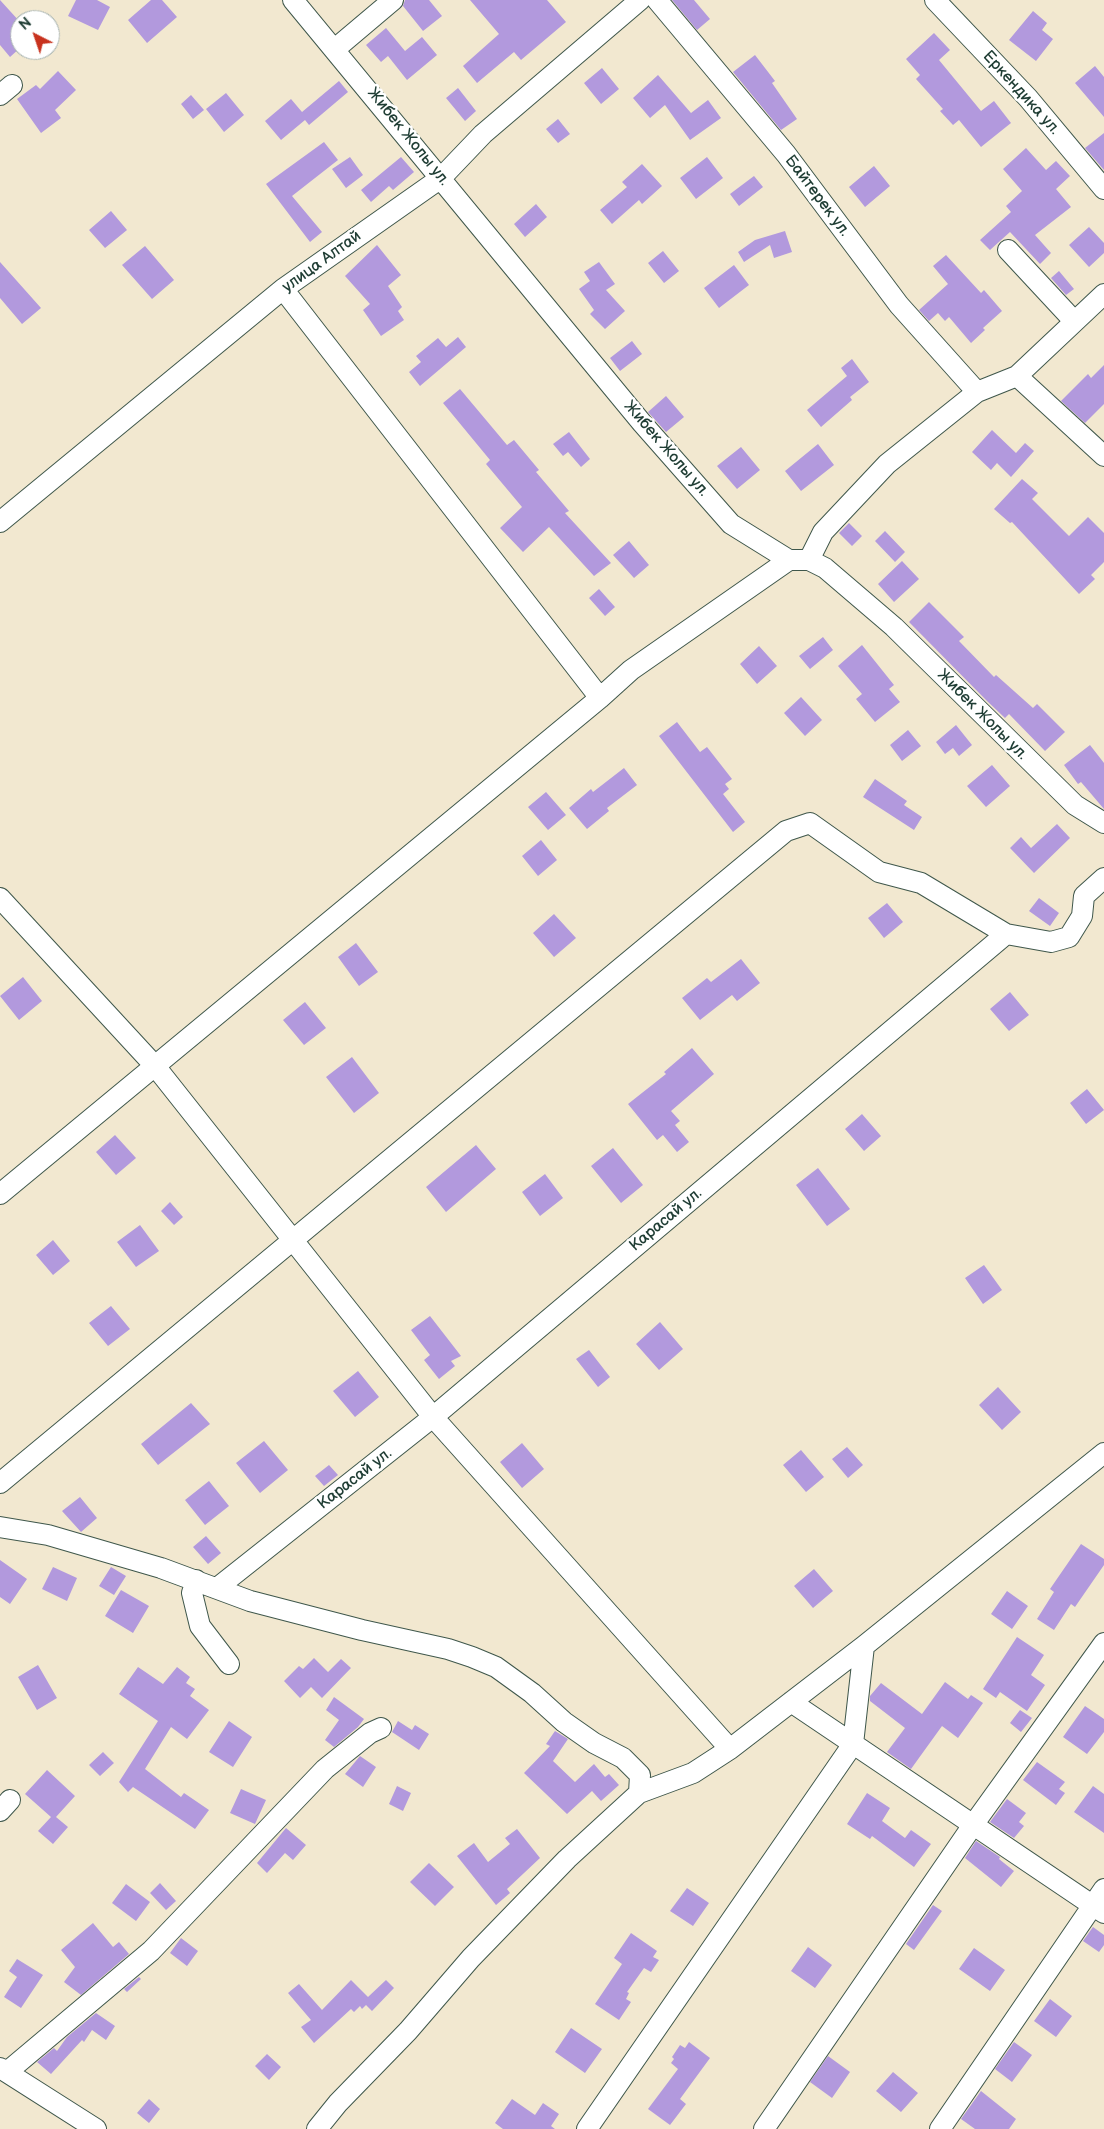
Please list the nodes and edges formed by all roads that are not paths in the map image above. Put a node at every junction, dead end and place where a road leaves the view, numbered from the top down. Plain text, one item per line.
1 (293, 0) edge
2 (393, 0) edge
3 (640, 0) edge
4 (657, 0) edge
5 (935, 0) edge
6 (335, 49) junction
7 (441, 178) junction
8 (1104, 189) edge
9 (1008, 250) dead end
10 (283, 289) junction
11 (1104, 294) edge
12 (1074, 321) junction
13 (1017, 376) junction
14 (977, 392) junction
15 (1104, 456) edge
16 (0, 522) edge
17 (799, 560) junction
18 (600, 698) junction
19 (1104, 823) edge
20 (1104, 878) edge
21 (0, 898) edge
22 (1006, 934) junction
23 (155, 1066) junction
24 (0, 1194) edge
25 (292, 1241) junction
26 (433, 1417) junction
27 (1104, 1453) edge
28 (0, 1483) edge
29 (0, 1528) edge
30 (196, 1580) junction
31 (217, 1588) junction
32 (1104, 1643) edge
33 (864, 1646) junction
34 (229, 1664) dead end
35 (791, 1702) junction
36 (381, 1728) dead end
37 (853, 1744) junction
38 (730, 1749) junction
39 (638, 1793) junction
40 (974, 1825) junction
41 (1104, 1889) edge
42 (1098, 1909) edge
43 (3, 2070) edge
44 (86, 2126) edge
45 (317, 2129) edge
46 (587, 2129) edge
47 (764, 2129) edge
48 (940, 2129) edge

1 - 6 street, Жибек Жолы ул.
2 - 6 street
3 - 7 street, улица Алтай
4 - 14 street, Байтерек ул.
5 - 8 street, Еркендика ул.
6 - 7 street, Жибек Жолы ул.
7 - 10 street, улица Алтай
7 - 17 street, Жибек Жолы ул.
9 - 12 street
10 - 16 street, улица Алтай
10 - 18 street
11 - 12 street
12 - 13 street
13 - 14 street
13 - 15 street
14 - 17 street
17 - 18 street
17 - 19 street, Жибек Жолы ул.
18 - 23 street
20 - 22 street
21 - 23 street
22 - 25 street
22 - 26 street, Карасай ул.
23 - 24 street
23 - 25 street
25 - 26 street
25 - 28 street
26 - 31 street, Карасай ул.
26 - 38 street
27 - 33 street
29 - 30 street
30 - 31 street
30 - 34 street
31 - 39 street
32 - 40 street
33 - 35 street
33 - 37 street
35 - 37 street
35 - 38 street
36 - 43 street
37 - 40 street
37 - 46 street
38 - 39 street
39 - 45 street
40 - 42 street
40 - 47 street
41 - 42 street
42 - 48 street
43 - 44 street

